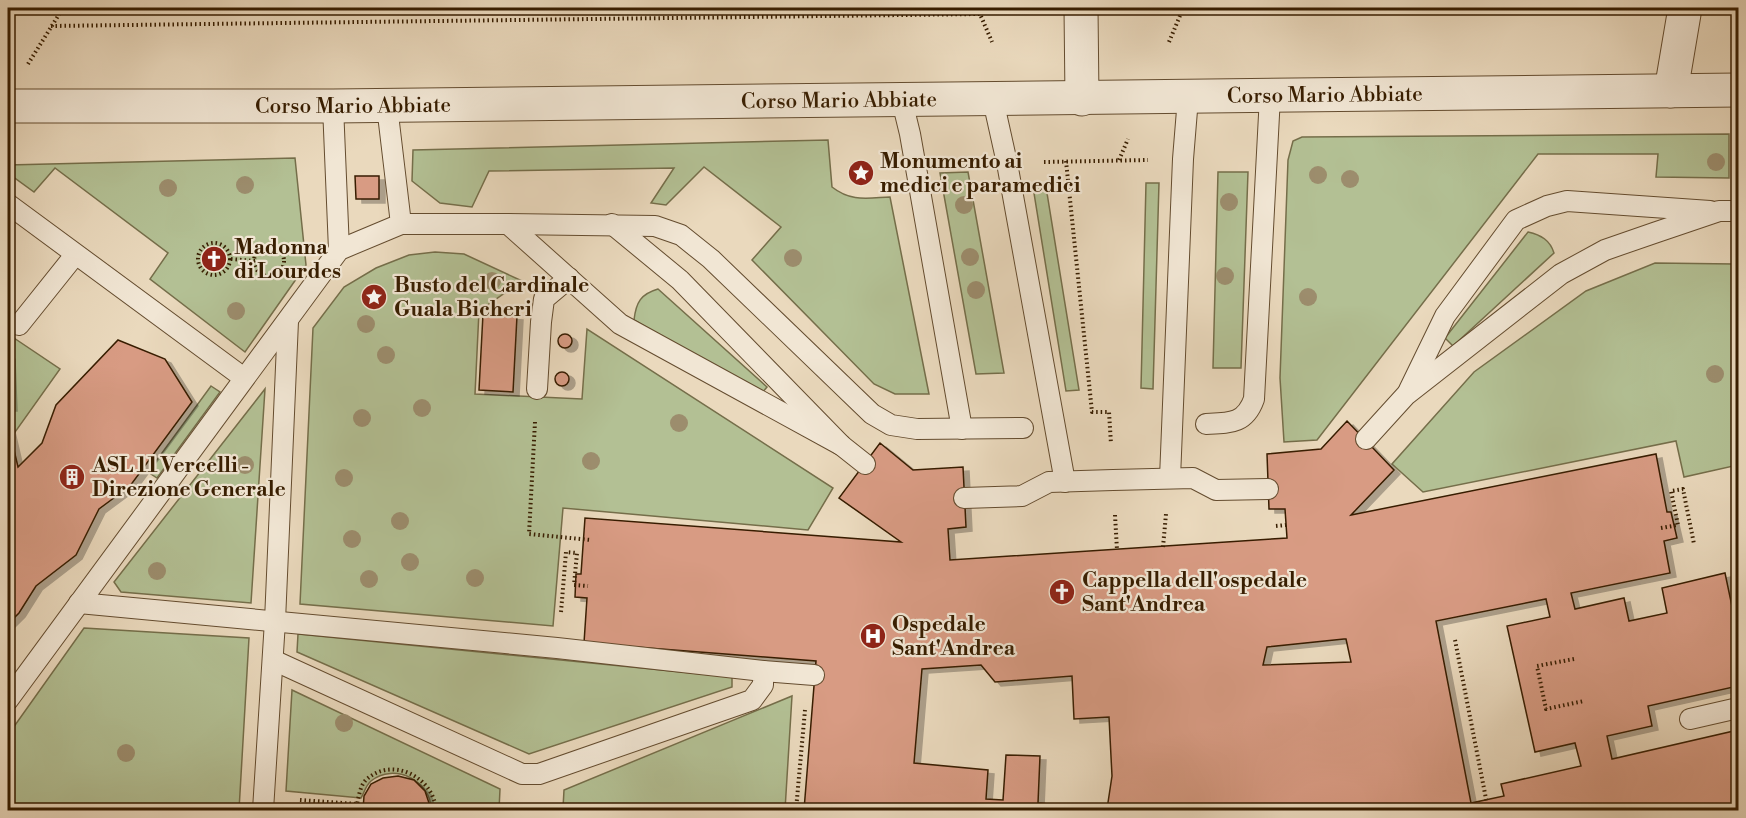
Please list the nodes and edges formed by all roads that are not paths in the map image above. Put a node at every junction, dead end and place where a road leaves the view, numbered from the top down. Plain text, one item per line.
1 (1081, 8) edge
2 (1685, 8) edge
3 (1738, 90) edge
4 (1671, 91) junction
5 (1270, 96) junction
6 (1188, 98) junction
7 (1082, 99) junction
8 (993, 100) junction
9 (902, 101) junction
10 (8, 106) edge
11 (333, 106) junction
12 (387, 106) junction
13 (8, 204) edge
14 (1729, 212) edge
15 (401, 224) junction
16 (508, 224) junction
17 (612, 224) junction
18 (339, 250) junction
19 (75, 255) junction
20 (569, 278) junction
21 (288, 321) junction
22 (20, 325) dead end
23 (244, 378) junction
24 (537, 389) road end
25 (1406, 395) junction
26 (1206, 424) dead end
27 (1023, 428) dead end
28 (962, 429) junction
29 (1366, 439) dead end
30 (841, 445) junction
31 (865, 464) dead end
32 (1170, 478) junction
33 (1065, 482) junction
34 (1268, 489) dead end
35 (964, 498) dead end
36 (79, 603) junction
37 (275, 621) junction
38 (273, 660) junction
39 (763, 671) junction
40 (811, 675) road end
41 (8, 700) edge
42 (1738, 708) edge
43 (1690, 719) dead end
44 (264, 803) edge

1 - 7 street
2 - 4 street
3 - 4 street, Corso Mario Abbiate
4 - 5 street, Corso Mario Abbiate
5 - 6 street, Corso Mario Abbiate
5 - 26 lane
6 - 7 street, Corso Mario Abbiate
6 - 32 lane
7 - 8 street, Corso Mario Abbiate
8 - 9 street, Corso Mario Abbiate
8 - 33 lane
9 - 12 street, Corso Mario Abbiate
9 - 28 lane
10 - 11 street, Corso Mario Abbiate
11 - 12 street, Corso Mario Abbiate
11 - 18 lane
12 - 15 lane
13 - 19 lane
14 - 25 lane
14 - 25 lane
15 - 16 lane
15 - 18 lane
16 - 17 lane
16 - 20 lane
17 - 28 lane
17 - 30 lane
18 - 21 lane
19 - 22 lane
19 - 23 lane
20 - 24 lane
20 - 30 lane
21 - 23 lane
21 - 37 lane
23 - 36 lane
25 - 29 lane
27 - 28 lane
30 - 31 lane
32 - 33 lane
32 - 34 lane
33 - 35 lane
36 - 37 lane
36 - 41 lane
37 - 38 lane
37 - 39 lane
38 - 39 lane
38 - 44 lane
39 - 40 lane
42 - 43 lane

